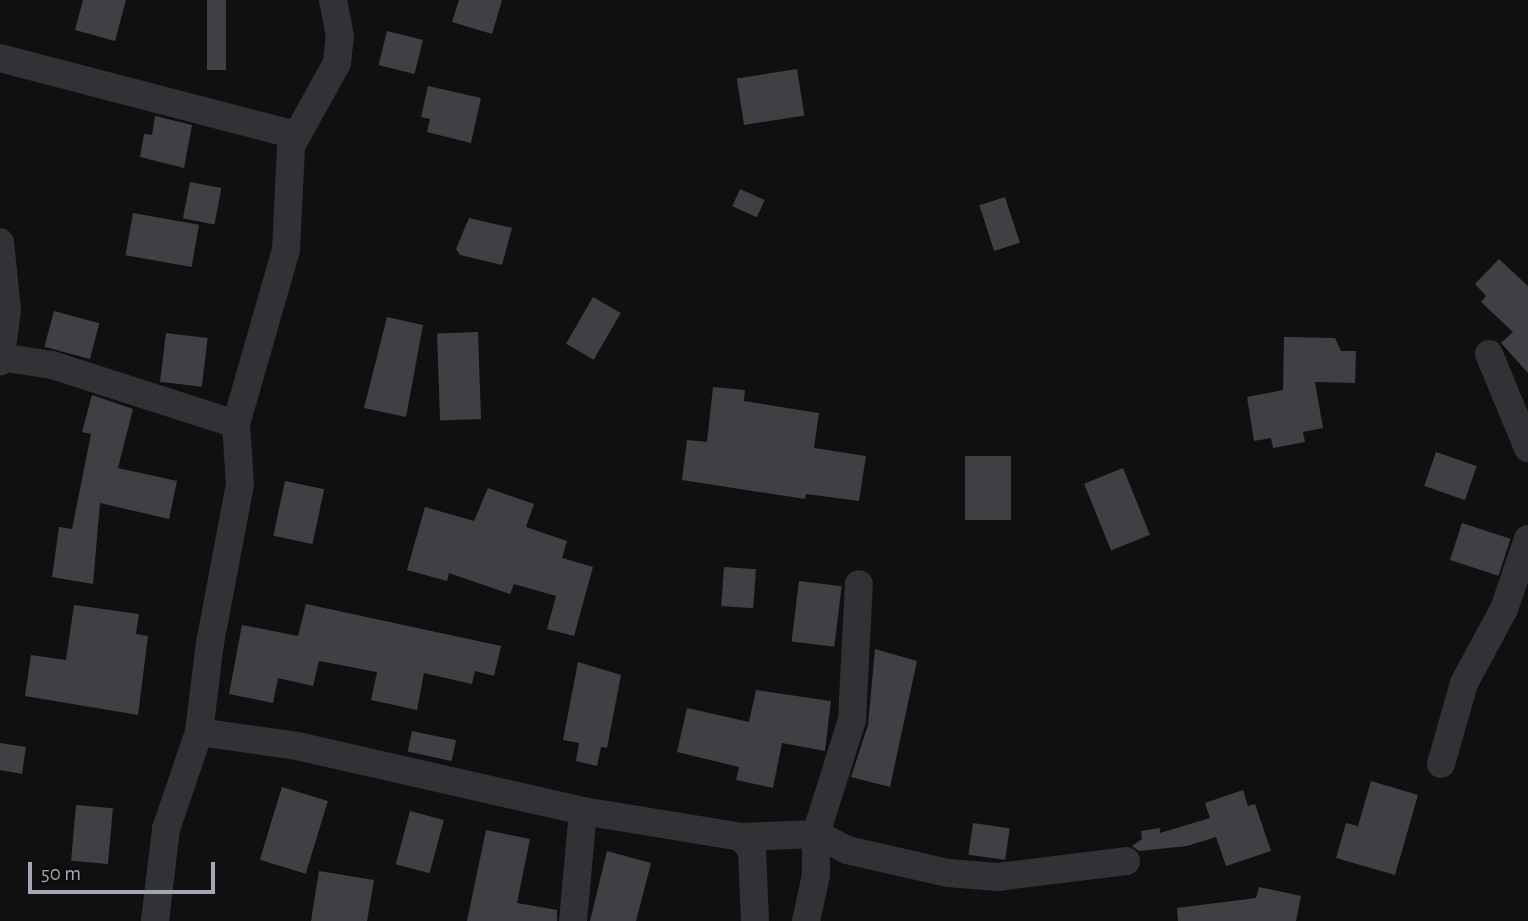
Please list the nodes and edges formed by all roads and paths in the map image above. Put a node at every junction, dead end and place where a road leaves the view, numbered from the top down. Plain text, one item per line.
1 (332, 0) edge
2 (0, 58) edge
3 (296, 135) junction
4 (0, 242) edge
5 (1489, 354) dead end
6 (1, 359) edge
7 (236, 424) junction
8 (1528, 448) edge
9 (1528, 539) edge
10 (859, 584) dead end
11 (199, 732) junction
12 (1441, 764) dead end
13 (583, 811) junction
14 (816, 834) junction
15 (741, 837) junction
16 (1126, 861) dead end
17 (155, 921) edge
18 (573, 921) edge
19 (755, 921) edge
20 (806, 921) edge

1 - 3 street
2 - 3 street
3 - 7 street
4 - 6 street
5 - 8 street
6 - 7 street
7 - 11 street
9 - 12 street
10 - 14 street
11 - 13 street
11 - 17 street
13 - 15 street
13 - 18 street
14 - 15 street
14 - 16 street
14 - 20 street
15 - 19 street

